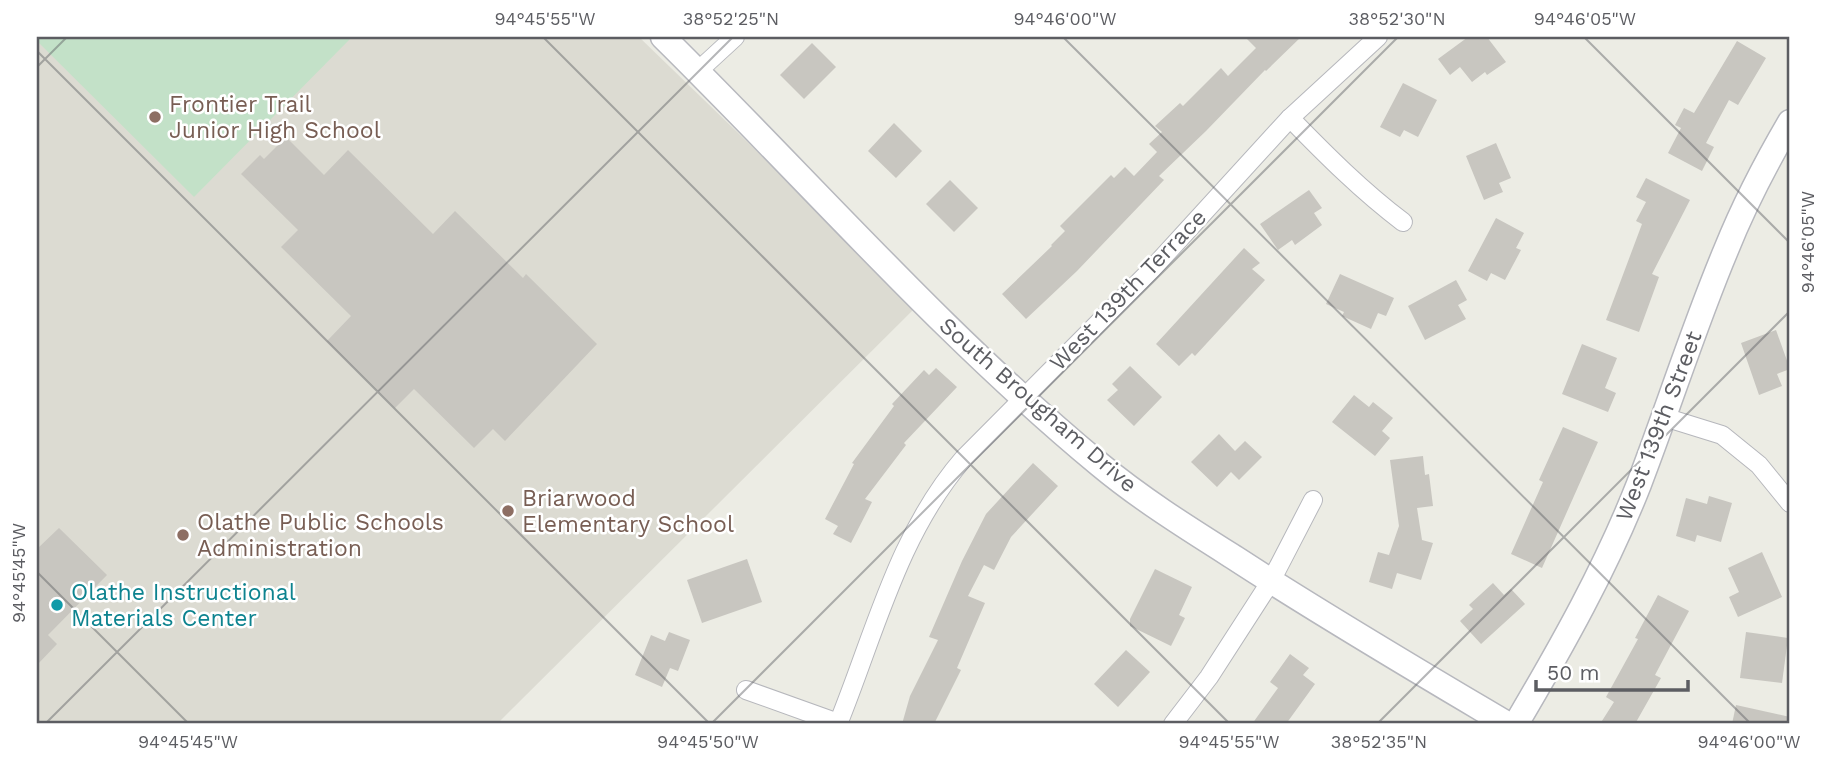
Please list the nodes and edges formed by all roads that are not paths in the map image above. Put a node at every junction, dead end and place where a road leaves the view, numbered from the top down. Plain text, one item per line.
1 (663, 37) edge
2 (735, 37) edge
3 (1378, 37) edge
4 (698, 71) junction
5 (1290, 118) junction
6 (1790, 122) edge
7 (1403, 222) dead end
8 (1023, 397) junction
9 (1664, 417) junction
10 (1313, 500) dead end
11 (1790, 503) edge
12 (1270, 581) junction
13 (746, 690) dead end
14 (838, 724) edge
15 (1173, 724) edge
16 (1507, 724) edge
17 (1516, 724) edge

1 - 4 street, South Brougham Drive
2 - 4 street
3 - 5 street, West 139th Terrace
4 - 8 street, South Brougham Drive
5 - 7 street
5 - 8 street, West 139th Terrace
6 - 9 street, West 139th Street
8 - 12 street, South Brougham Drive
8 - 14 street, West 139th Terrace
9 - 11 street
9 - 17 street, West 139th Street
10 - 12 street
12 - 15 street
12 - 16 street, South Brougham Drive
13 - 14 street, West 139th Terrace

